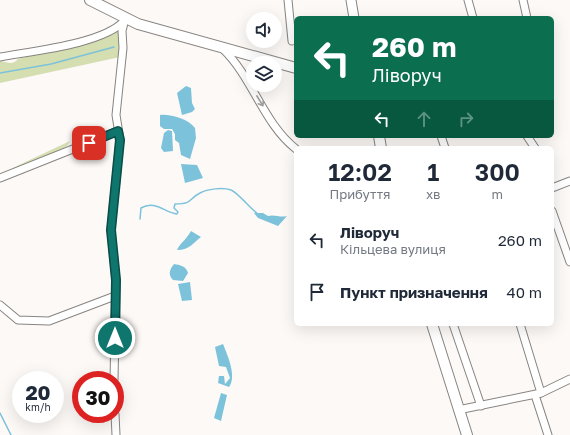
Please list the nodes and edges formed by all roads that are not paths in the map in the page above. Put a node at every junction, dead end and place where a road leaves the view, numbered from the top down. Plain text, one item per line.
1 (90, 0) edge
2 (288, 0) edge
3 (351, 0) edge
4 (468, 0) edge
5 (523, 0) edge
6 (354, 16) edge
7 (473, 16) edge
8 (527, 16) edge
9 (125, 19) junction
10 (294, 40) edge
11 (221, 47) junction
12 (0, 58) edge
13 (294, 67) edge
14 (118, 131) junction
15 (294, 147) edge
16 (0, 178) edge
17 (570, 181) edge
18 (554, 187) edge
19 (554, 217) edge
20 (570, 262) edge
21 (115, 296) junction
22 (0, 305) edge
23 (433, 326) edge
24 (454, 326) edge
25 (521, 326) edge
26 (114, 371) edge
27 (570, 379) edge
28 (538, 394) junction
29 (481, 406) junction
30 (458, 410) junction
31 (115, 423) edge
32 (116, 435) edge
33 (467, 435) edge
34 (548, 435) edge

1 - 9 highway
2 - 10 street
3 - 6 main road
4 - 7 street
5 - 8 street
9 - 11 highway
9 - 12 street
9 - 14 street
11 - 13 highway
11 -> 15 street
14 - 16 street
14 - 21 street
17 - 18 street
19 - 20 street
21 - 22 street
21 - 26 street
23 - 30 highway
24 - 29 street
25 - 28 street
27 - 28 street
28 - 29 street
28 - 34 street
29 - 30 street
30 - 33 highway
31 - 32 street

